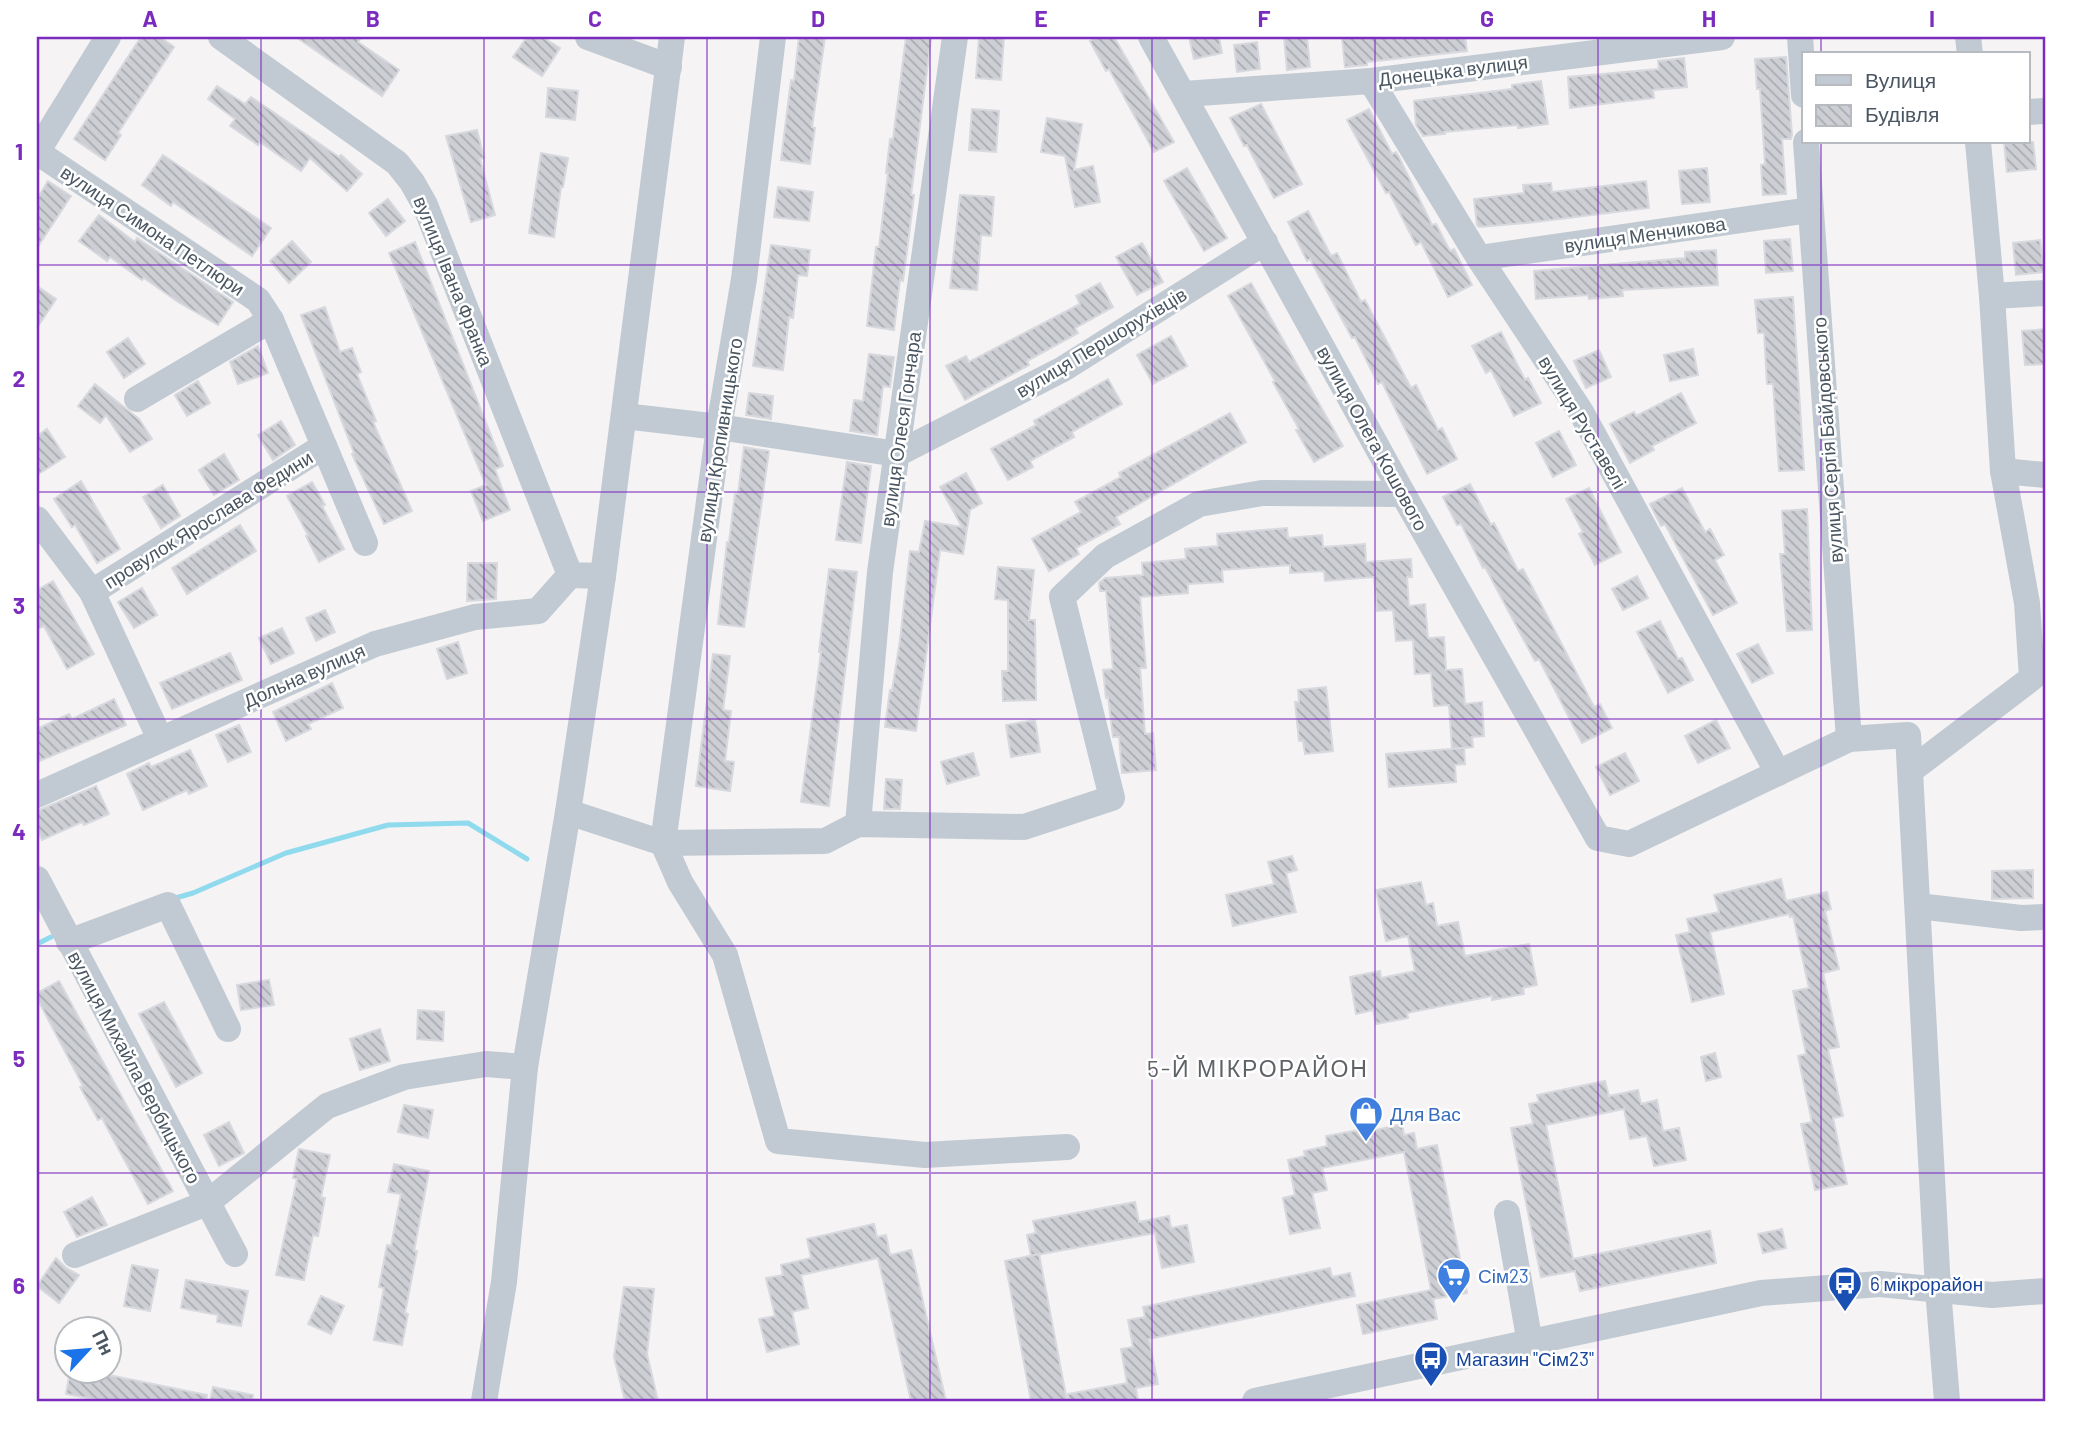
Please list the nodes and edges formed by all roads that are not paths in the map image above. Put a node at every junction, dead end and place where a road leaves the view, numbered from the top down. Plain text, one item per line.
1 (108, 37) edge
2 (221, 37) edge
3 (588, 37) edge
4 (672, 37) edge
5 (774, 37) edge
6 (955, 37) edge
7 (1151, 37) edge
8 (1722, 37) edge
9 (1800, 37) edge
10 (1802, 66) edge
11 (669, 67) junction
12 (1371, 80) junction
13 (1184, 94) junction
14 (1806, 144) edge
15 (1978, 144) edge
16 (37, 152) edge
17 (1810, 210) junction
18 (1265, 242) junction
19 (1479, 258) junction
20 (2045, 293) edge
21 (1992, 296) junction
22 (271, 320) junction
23 (137, 399) dead end
24 (624, 416) junction
25 (719, 427) junction
26 (324, 446) junction
27 (897, 454) junction
28 (2003, 471) junction
29 (2045, 475) edge
30 (1403, 494) junction
31 (37, 519) edge
32 (365, 543) dead end
33 (570, 575) junction
34 (603, 576) junction
35 (92, 592) junction
36 (160, 739) junction
37 (1849, 739) junction
38 (1910, 771) junction
39 (1778, 773) junction
40 (37, 795) edge
41 (568, 813) junction
42 (858, 824) junction
43 (663, 843) junction
44 (37, 879) edge
45 (1918, 906) junction
46 (2045, 917) edge
47 (69, 942) junction
48 (228, 1029) dead end
49 (525, 1067) junction
50 (1067, 1147) dead end
51 (207, 1203) junction
52 (1507, 1213) dead end
53 (235, 1254) dead end
54 (75, 1255) dead end
55 (1938, 1289) junction
56 (2045, 1291) edge
57 (1530, 1343) junction
58 (484, 1401) edge
59 (1255, 1401) edge
60 (1947, 1401) edge

1 - 16 street
2 - 33 street, вулиця Івана Франка
3 - 11 street
4 - 11 street
5 - 25 street, вулиця Кропивницького
6 - 27 street, вулиця Олеся Гончара
7 - 13 street, вулиця Олега Кошового
8 - 12 street, Донецька вулиця
9 - 10 street
11 - 24 street
12 - 13 street, Донецька вулиця
12 - 19 street, вулиця Руставелі
13 - 18 street, вулиця Олега Кошового
14 - 17 street, вулиця Сергія Байдовського
15 - 21 street
16 - 22 street, вулиця Симона Петлюри
17 - 19 street, вулиця Менчикова
17 - 37 street, вулиця Сергія Байдовського
18 - 27 street, вулиця Першорухівців
18 - 30 street, вулиця Олега Кошового
19 - 39 street, вулиця Руставелі
20 - 21 street
21 - 28 street
22 - 23 street
22 - 26 street, вулиця Симона Петлюри
24 - 25 street
24 - 34 street
25 - 27 street
25 - 43 street, вулиця Кропивницького
26 - 32 street, вулиця Симона Петлюри
26 - 35 street, провулок Ярослава Федини
27 - 42 street, вулиця Олеся Гончара
28 - 29 street
28 - 38 street
30 - 39 street, вулиця Олега Кошового
30 - 42 street
31 - 35 street
33 - 34 street
33 - 36 street, Дольна вулиця
34 - 41 street
35 - 36 street
36 - 40 street, Дольна вулиця
37 - 38 street
37 - 39 street
38 - 45 street
41 - 43 street
41 - 49 street
42 - 43 street
43 - 50 street
44 - 47 street, вулиця Михайла Вербицького
45 - 46 street
45 - 55 street
47 - 48 street
47 - 51 street, вулиця Михайла Вербицького
49 - 51 street
49 - 58 street
51 - 53 street, вулиця Михайла Вербицького
51 - 54 street
52 - 57 street
55 - 56 street
55 - 57 street
55 - 60 street
57 - 59 street

